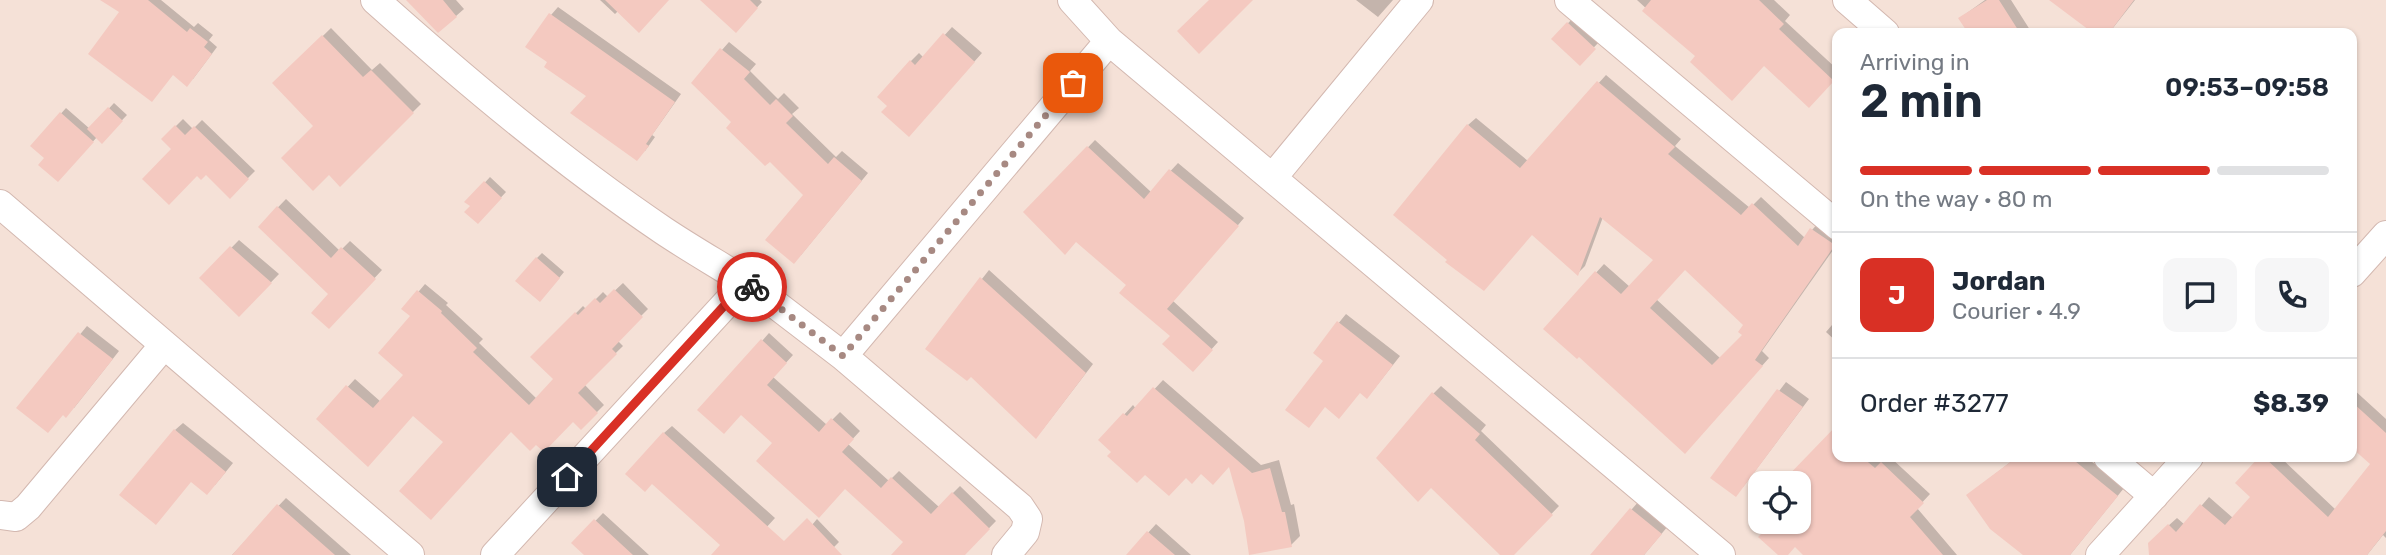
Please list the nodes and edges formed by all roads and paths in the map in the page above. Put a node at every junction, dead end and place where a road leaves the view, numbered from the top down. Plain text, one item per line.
1 (375, 0) edge
2 (1072, 0) edge
3 (1419, 0) edge
4 (1569, 0) edge
5 (1847, 0) edge
6 (1879, 28) edge
7 (1109, 41) junction
8 (1273, 177) junction
9 (0, 204) edge
10 (1832, 221) edge
11 (2386, 235) edge
12 (2357, 267) edge
13 (746, 282) junction
14 (164, 345) junction
15 (843, 356) junction
16 (2114, 462) edge
17 (2185, 462) edge
18 (2154, 496) junction
19 (0, 515) edge
20 (410, 555) edge
21 (495, 555) edge
22 (1006, 555) edge
23 (1721, 555) edge
24 (2100, 555) edge

1 - 13 street
2 - 7 street
3 - 8 street
4 - 10 street
5 - 6 street
7 - 8 street
7 - 15 street
8 - 23 street
9 - 14 street
11 - 12 street
13 - 15 street
13 - 21 street
14 - 19 street
14 - 20 street
15 - 22 street
16 - 18 street
17 - 18 street
18 - 24 street

